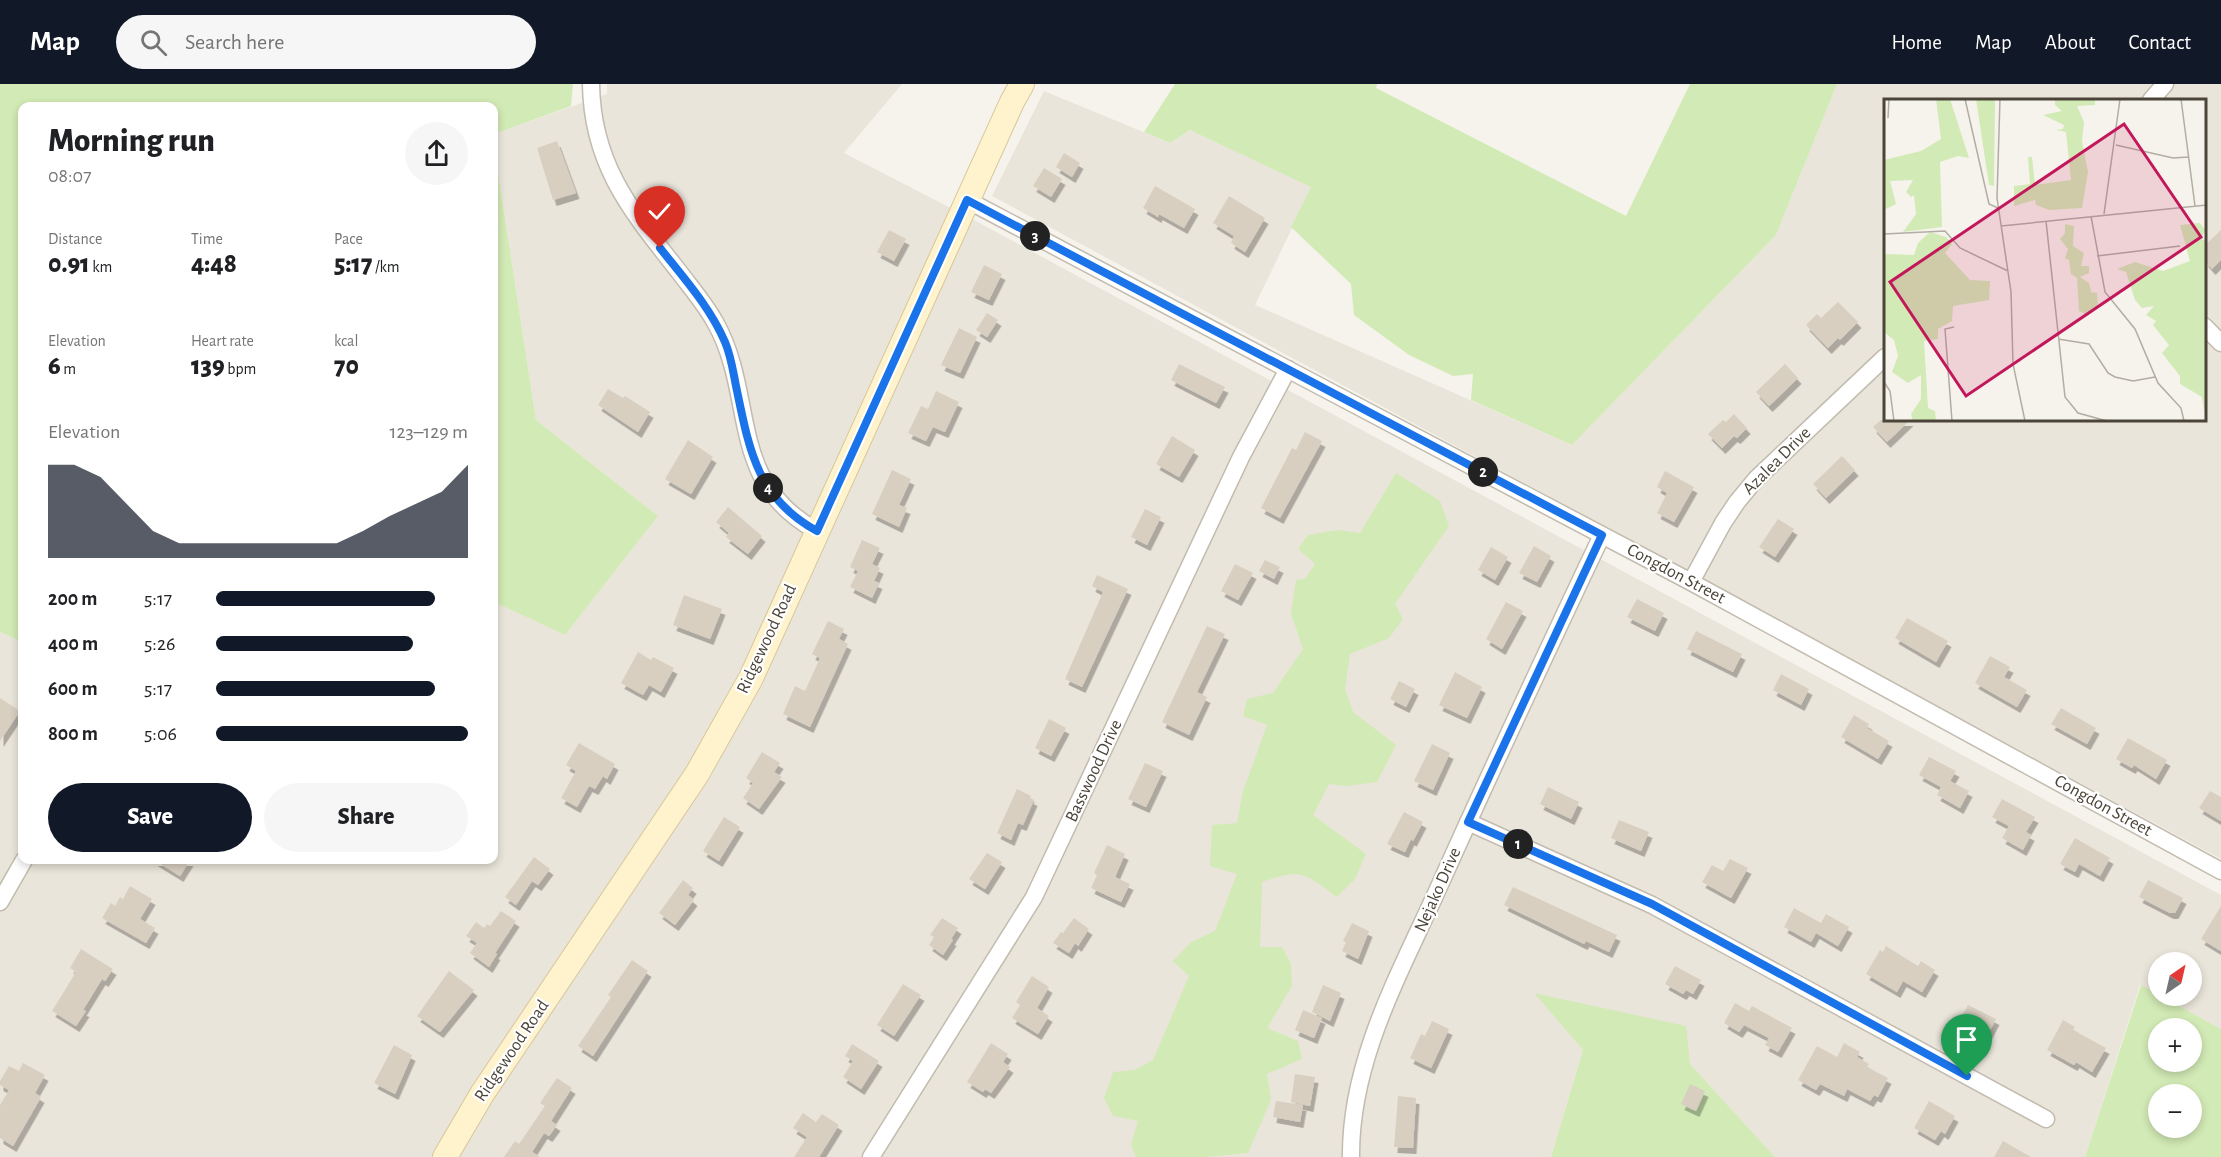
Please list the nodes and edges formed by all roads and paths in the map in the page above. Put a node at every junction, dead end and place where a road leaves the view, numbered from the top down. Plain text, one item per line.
1 (591, 84) edge
2 (1022, 84) edge
3 (2165, 84) edge
4 (2152, 99) edge
5 (967, 200) junction
6 (2206, 327) edge
7 (2221, 343) edge
8 (1884, 358) edge
9 (1288, 369) junction
10 (817, 531) junction
11 (1602, 535) junction
12 (1691, 582) junction
13 (1468, 822) junction
14 (22, 864) edge
15 (2221, 871) edge
16 (0, 902) edge
17 (2046, 1119) dead end
18 (445, 1157) edge
19 (871, 1157) edge
20 (1351, 1157) edge

1 - 10 street
2 - 5 main road, Ridgewood Road
3 - 4 street
5 - 9 street, Congdon Street
5 - 10 main road, Ridgewood Road
6 - 7 street
8 - 12 street, Azalea Drive
9 - 11 street, Congdon Street
9 - 19 street, Basswood Drive
10 - 18 main road, Ridgewood Road
11 - 12 street, Congdon Street
11 - 13 street, Nejako Drive
12 - 15 street, Congdon Street
13 - 17 street
13 - 20 street, Nejako Drive
14 - 16 street

